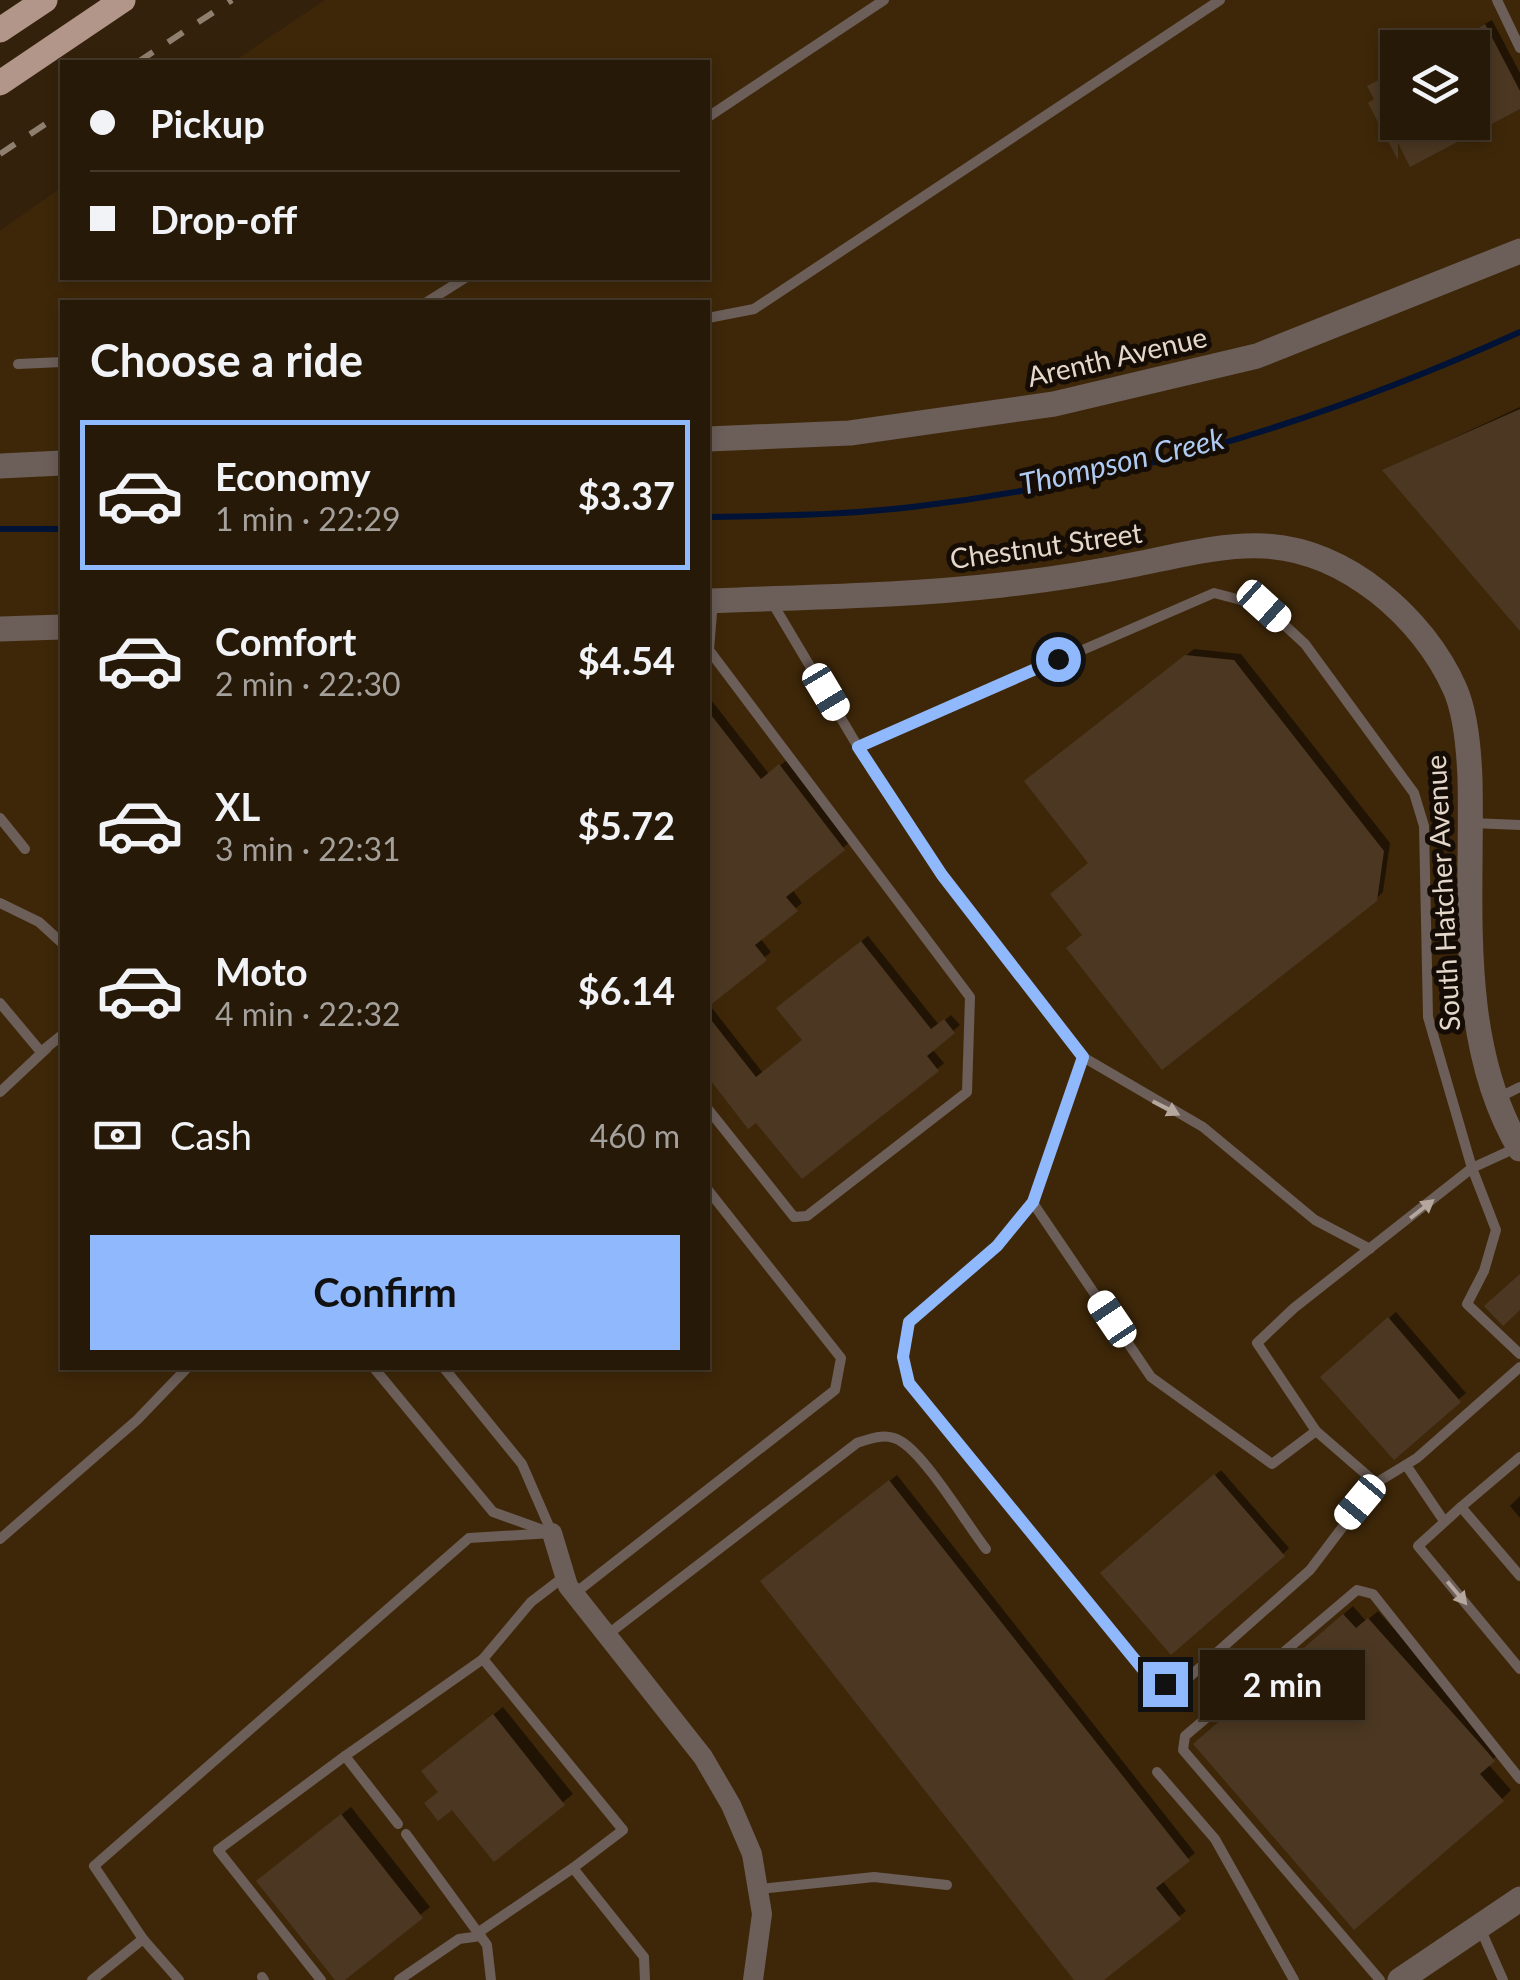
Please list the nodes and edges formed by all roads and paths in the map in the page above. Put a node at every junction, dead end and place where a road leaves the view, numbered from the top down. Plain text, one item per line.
1 (45, 0) edge
2 (123, 0) edge
3 (884, 0) edge
4 (1220, 0) edge
5 (1497, 0) edge
6 (0, 30) edge
7 (1520, 48) edge
8 (0, 84) edge
9 (710, 116) edge
10 (1520, 252) edge
11 (462, 280) edge
12 (430, 300) edge
13 (710, 318) edge
14 (60, 362) edge
15 (18, 364) dead end
16 (710, 438) edge
17 (60, 463) edge
18 (0, 466) edge
19 (1382, 593) joint
20 (770, 598) junction
21 (710, 600) edge
22 (60, 626) edge
23 (0, 629) edge
24 (710, 653) edge
25 (858, 747) junction
26 (0, 818) edge
27 (1471, 822) junction
28 (1520, 825) edge
29 (25, 849) dead end
30 (0, 904) edge
31 (60, 941) edge
32 (0, 1003) edge
33 (60, 1037) edge
34 (48, 1046) junction
35 (1083, 1057) junction
36 (1520, 1087) edge
37 (0, 1092) edge
38 (1496, 1099) junction
39 (710, 1112) edge
40 (1519, 1148) edge
41 (1472, 1168) junction
42 (710, 1193) edge
43 (1033, 1202) junction
44 (1370, 1249) junction
45 (1520, 1354) edge
46 (1520, 1368) edge
47 (185, 1370) edge
48 (376, 1370) edge
49 (446, 1370) edge
50 (1316, 1431) junction
51 (1520, 1458) edge
52 (1406, 1465) junction
53 (1376, 1483) junction
54 (1462, 1507) junction
55 (1444, 1521) junction
56 (552, 1533) junction
57 (0, 1539) edge
58 (986, 1549) dead end
59 (1520, 1576) edge
60 (570, 1585) junction
61 (606, 1635) junction
62 (482, 1658) junction
63 (1520, 1669) edge
64 (345, 1756) junction
65 (1157, 1772) dead end
66 (1520, 1778) edge
67 (398, 1824) dead end
68 (406, 1834) dead end
69 (573, 1868) junction
70 (948, 1885) dead end
71 (758, 1889) junction
72 (1520, 1899) edge
73 (1479, 1926) junction
74 (480, 1934) junction
75 (142, 1939) junction
76 (92, 1980) edge
77 (179, 1980) edge
78 (321, 1980) edge
79 (399, 1980) edge
80 (492, 1980) edge
81 (645, 1980) edge
82 (753, 1980) edge
83 (1294, 1980) edge
84 (1380, 1980) edge
85 (1400, 1980) edge
86 (1503, 1980) edge

1 - 6 main road
2 - 8 main road
3 - 9 lane
4 - 13 lane
5 - 7 lane
10 - 16 street, Arenth Avenue
11 - 12 lane
14 - 15 lane
17 - 18 street
19 - 20 street, Chestnut Street
19 - 27 street, South Hatcher Avenue
20 - 21 street, Chestnut Street
20 - 25 lane
22 - 23 street
24 - 39 lane
25 - 35 lane
25 - 41 lane
26 - 29 lane
27 - 28 lane
27 - 38 street, South Hatcher Avenue
30 - 31 lane
32 - 34 lane
33 - 34 lane
34 - 37 lane
35 - 43 lane
35 -> 44 lane
36 - 38 lane
38 - 40 street, South Hatcher Avenue
40 - 41 lane
44 -> 41 lane
41 - 45 lane
42 - 60 lane
43 - 50 lane
43 - 53 lane
44 - 50 lane
46 - 52 lane
47 - 57 lane
48 - 56 lane
49 - 56 lane
50 - 53 lane
51 - 54 lane
52 - 53 lane
52 - 55 lane
54 - 55 lane
54 - 59 lane
55 -> 63 lane
56 - 60 street
56 - 75 lane
58 - 61 lane
60 - 61 street
60 - 62 lane
61 - 71 street
62 - 64 lane
62 - 69 lane
64 - 67 lane
64 - 78 lane
65 - 83 lane
66 - 84 lane
68 - 74 lane
69 - 74 lane
69 - 81 lane
70 - 71 lane
71 - 82 street
72 - 73 street
73 - 85 street
73 - 86 lane
74 - 79 lane
74 - 80 lane
75 - 76 lane
75 - 77 lane

